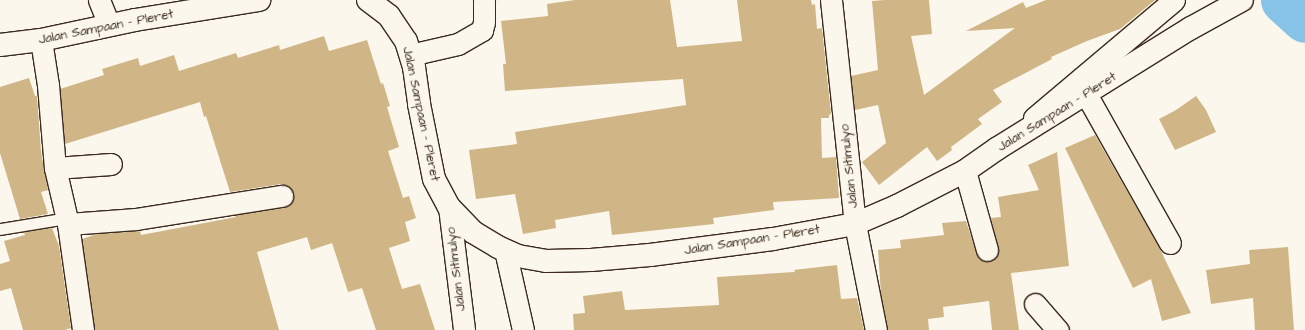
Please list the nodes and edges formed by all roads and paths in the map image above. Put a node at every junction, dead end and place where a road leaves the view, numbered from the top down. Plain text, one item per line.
1 (99, 0) edge
2 (259, 0) edge
3 (368, 0) edge
4 (484, 0) edge
5 (831, 0) edge
6 (1242, 0) edge
7 (1171, 3) edge
8 (109, 25) junction
9 (41, 40) junction
10 (0, 45) edge
11 (410, 55) junction
12 (1086, 94) junction
13 (998, 148) junction
14 (111, 164) dead end
15 (55, 168) junction
16 (965, 171) junction
17 (282, 196) dead end
18 (449, 207) junction
19 (67, 221) junction
20 (855, 224) junction
21 (0, 229) edge
22 (1170, 243) dead end
23 (506, 250) junction
24 (987, 250) dead end
25 (1035, 304) dead end
26 (83, 330) edge
27 (464, 330) edge
28 (523, 330) edge
29 (876, 330) edge
30 (1058, 330) edge

1 - 8 street
2 - 8 main road, Jalan Sampaan - Pleret
3 - 11 main road, Jalan Sampaan - Pleret
4 - 11 street
5 - 20 street, Jalan Sitimulyo
6 - 12 main road, Jalan Sampaan - Pleret
7 - 13 street
8 - 9 main road, Jalan Sampaan - Pleret
9 - 10 main road, Jalan Sampaan - Pleret
9 - 15 street
11 - 18 main road, Jalan Sampaan - Pleret
12 - 13 main road, Jalan Sampaan - Pleret
12 - 22 street
13 - 16 main road, Jalan Sampaan - Pleret
14 - 15 street
15 - 19 street
16 - 20 main road, Jalan Sampaan - Pleret
16 - 24 street
17 - 19 street
18 - 23 main road, Jalan Sampaan - Pleret
18 - 27 street, Jalan Sitimulyo
19 - 21 lane
19 - 26 street
20 - 23 main road, Jalan Sampaan - Pleret
20 - 29 street, Jalan Sitimulyo
23 - 28 street
25 - 30 street

